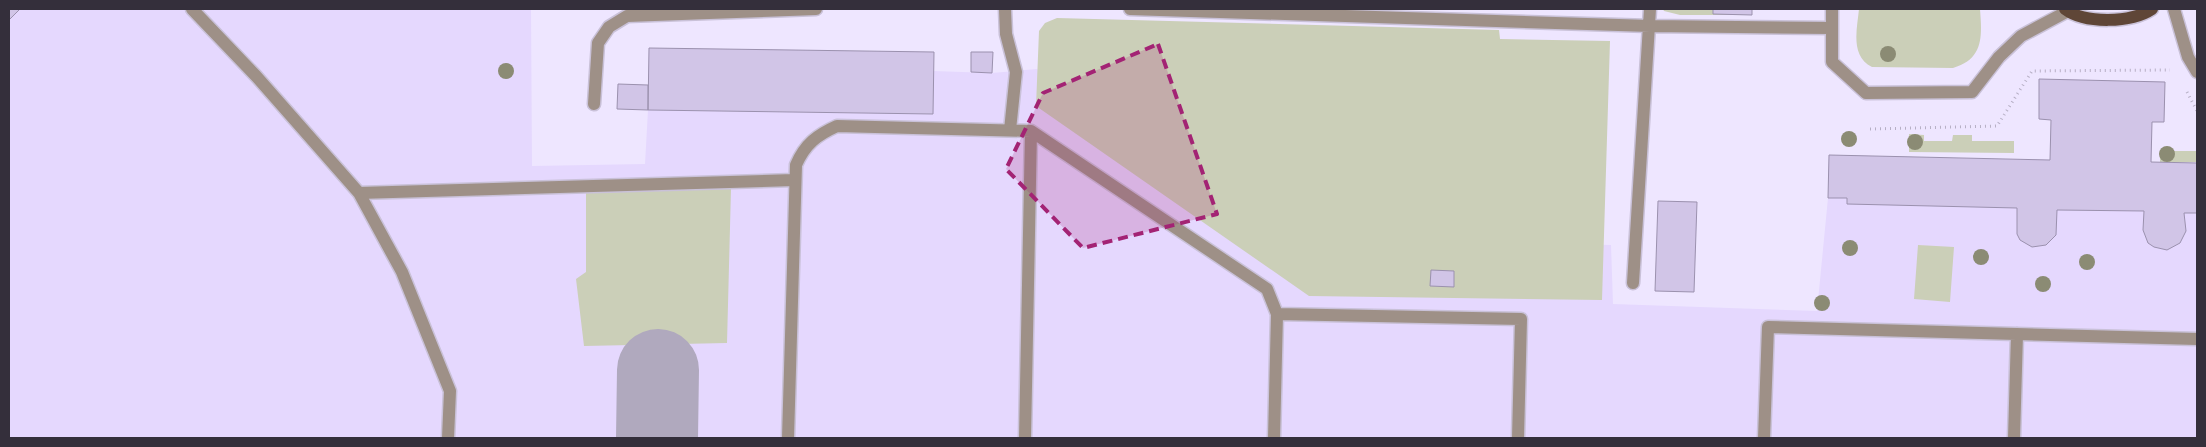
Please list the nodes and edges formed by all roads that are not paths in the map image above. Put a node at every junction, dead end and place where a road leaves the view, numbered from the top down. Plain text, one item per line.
1 (192, 9) edge
2 (816, 9) edge
3 (1005, 9) edge
4 (1130, 9) edge
5 (1650, 9) edge
6 (1832, 9) edge
7 (2152, 9) edge
8 (2174, 9) edge
9 (2066, 10) edge
10 (1650, 26) junction
11 (1831, 28) junction
12 (2197, 72) edge
13 (594, 104) dead end
14 (1010, 130) junction
15 (1031, 131) junction
16 (794, 180) junction
17 (359, 193) junction
18 (1633, 284) dead end
19 (1277, 314) junction
20 (2017, 334) junction
21 (2197, 339) edge
22 (448, 438) edge
23 (788, 438) edge
24 (1025, 438) edge
25 (1274, 438) edge
26 (1518, 438) edge
27 (1764, 438) edge
28 (2014, 438) edge

1 - 17 lane
2 - 13 lane
3 - 14 lane
4 - 10 lane
5 - 10 lane
6 - 11 lane
7 - 9 main road
8 - 12 lane
9 - 11 lane
10 - 11 lane
10 - 18 lane
14 - 15 lane
14 - 16 lane
15 - 19 lane
15 - 24 lane
16 - 17 lane
16 - 23 lane
17 - 22 lane
19 - 25 lane
19 - 26 lane
20 - 21 lane
20 - 27 lane
20 - 28 lane

